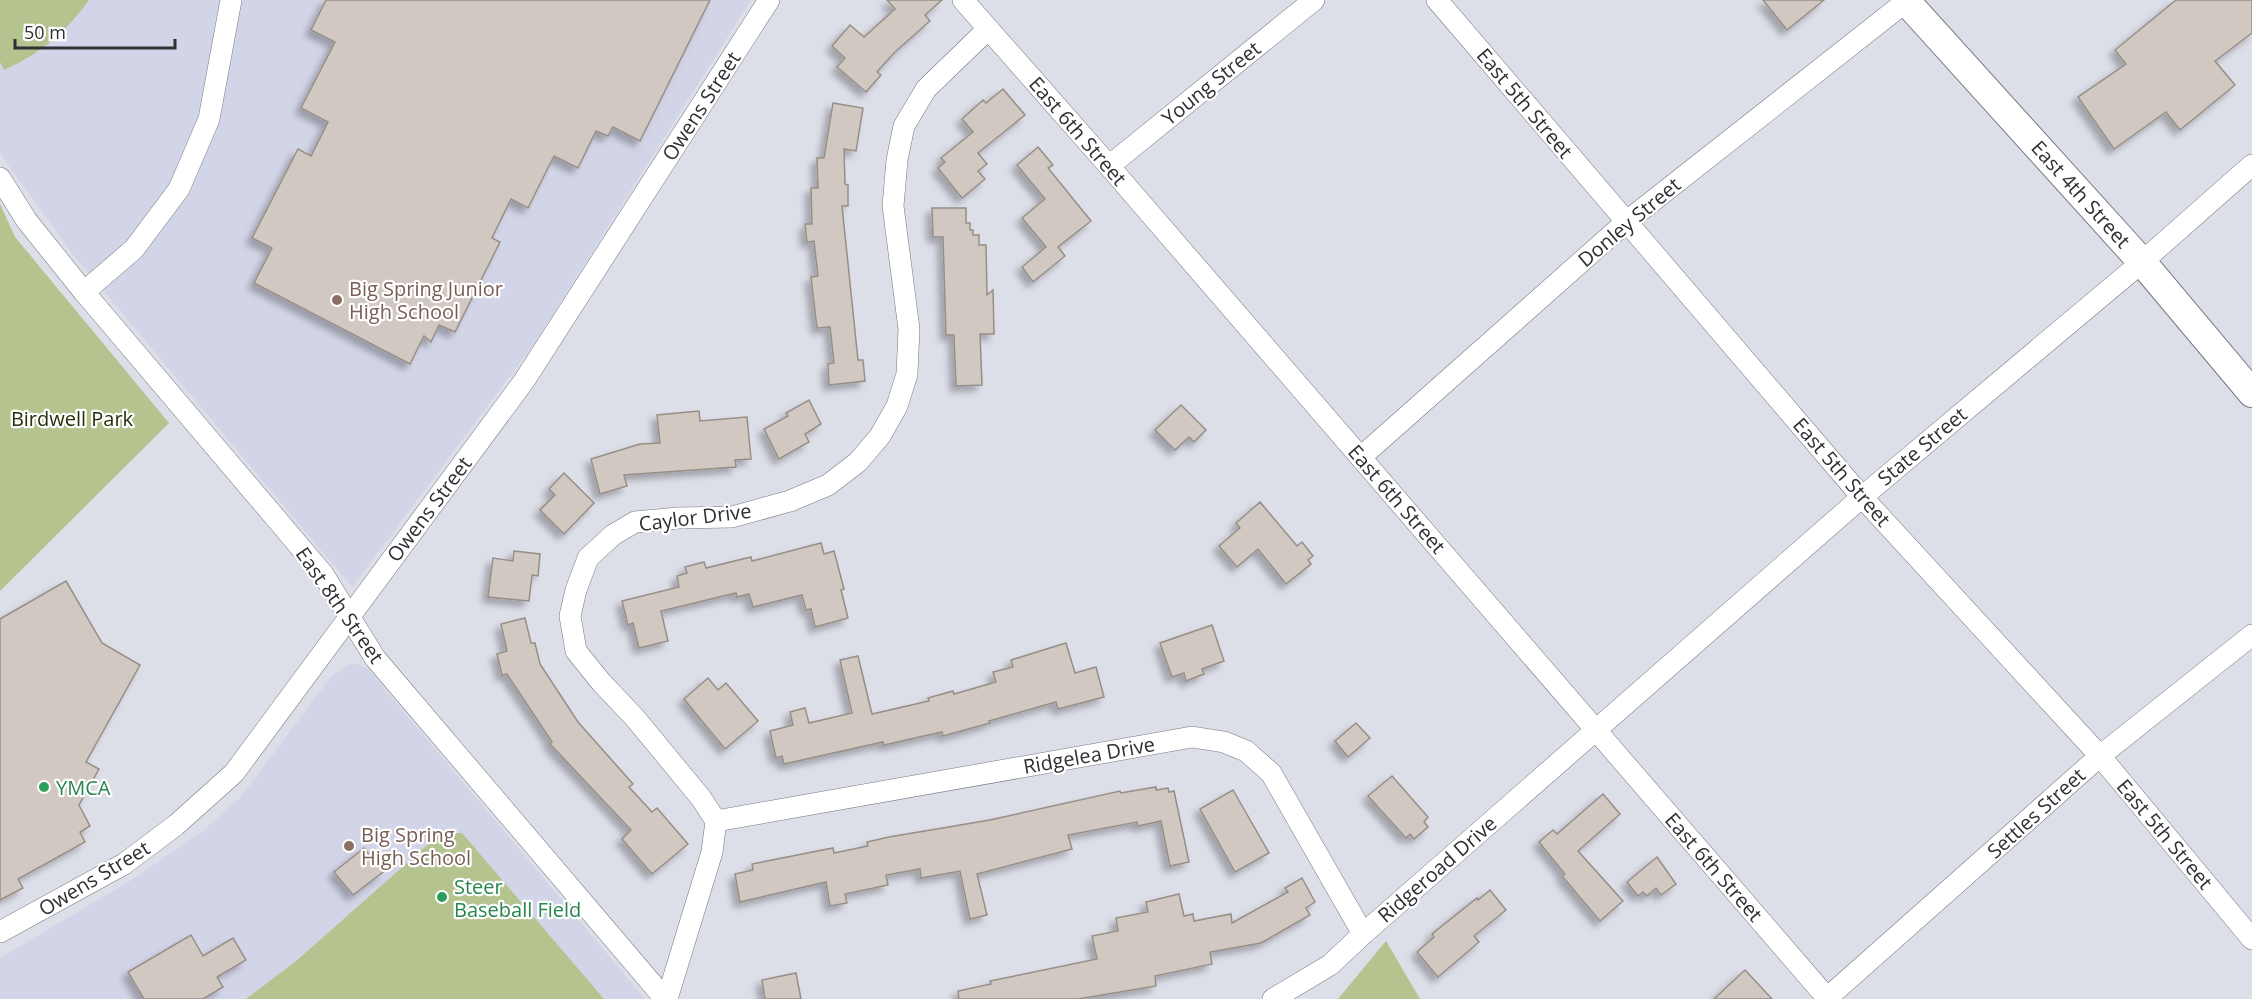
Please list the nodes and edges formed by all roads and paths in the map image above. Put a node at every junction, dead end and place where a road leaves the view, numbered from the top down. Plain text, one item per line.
1 (231, 0) edge
2 (769, 0) edge
3 (963, 0) edge
4 (1314, 0) edge
5 (1437, 0) edge
6 (1906, 1) edge
7 (988, 29) junction
8 (2252, 165) edge
9 (1109, 166) junction
10 (0, 178) edge
11 (1626, 222) junction
12 (2142, 262) junction
13 (84, 292) junction
14 (2252, 393) edge
15 (1361, 457) junction
16 (1862, 497) junction
17 (348, 616) junction
18 (2252, 635) edge
19 (1595, 730) junction
20 (2100, 756) junction
21 (716, 821) junction
22 (0, 932) edge
23 (1363, 934) junction
24 (2252, 939) edge
25 (666, 999) edge
26 (1273, 999) edge
27 (1827, 999) edge

1 - 13 street
2 - 17 street, Owens Street
3 - 7 street, East 6th Street
4 - 9 street, Young Street
5 - 11 street, East 5th Street
6 - 11 street, Donley Street
6 - 12 main road, East 4th Street
7 - 9 street, East 6th Street
7 - 21 street, Caylor Drive
8 - 12 street, State Street
9 - 15 street, East 6th Street
10 - 13 street, East 8th Street
11 - 15 street, Donley Street
11 - 16 street, East 5th Street
12 - 14 main road, East 4th Street
12 - 16 street, State Street
13 - 17 street, East 8th Street
15 - 19 street, East 6th Street
16 - 19 street, State Street
16 - 20 street, East 5th Street
17 - 22 street, Owens Street
17 - 25 street, East 8th Street
18 - 20 street, Settles Street
19 - 23 street, Ridgeroad Drive
19 - 27 street, East 6th Street
20 - 24 street, East 5th Street
20 - 27 street, Settles Street
21 - 23 street, Ridgelea Drive
21 - 25 street
23 - 26 street, Ridgeroad Drive

